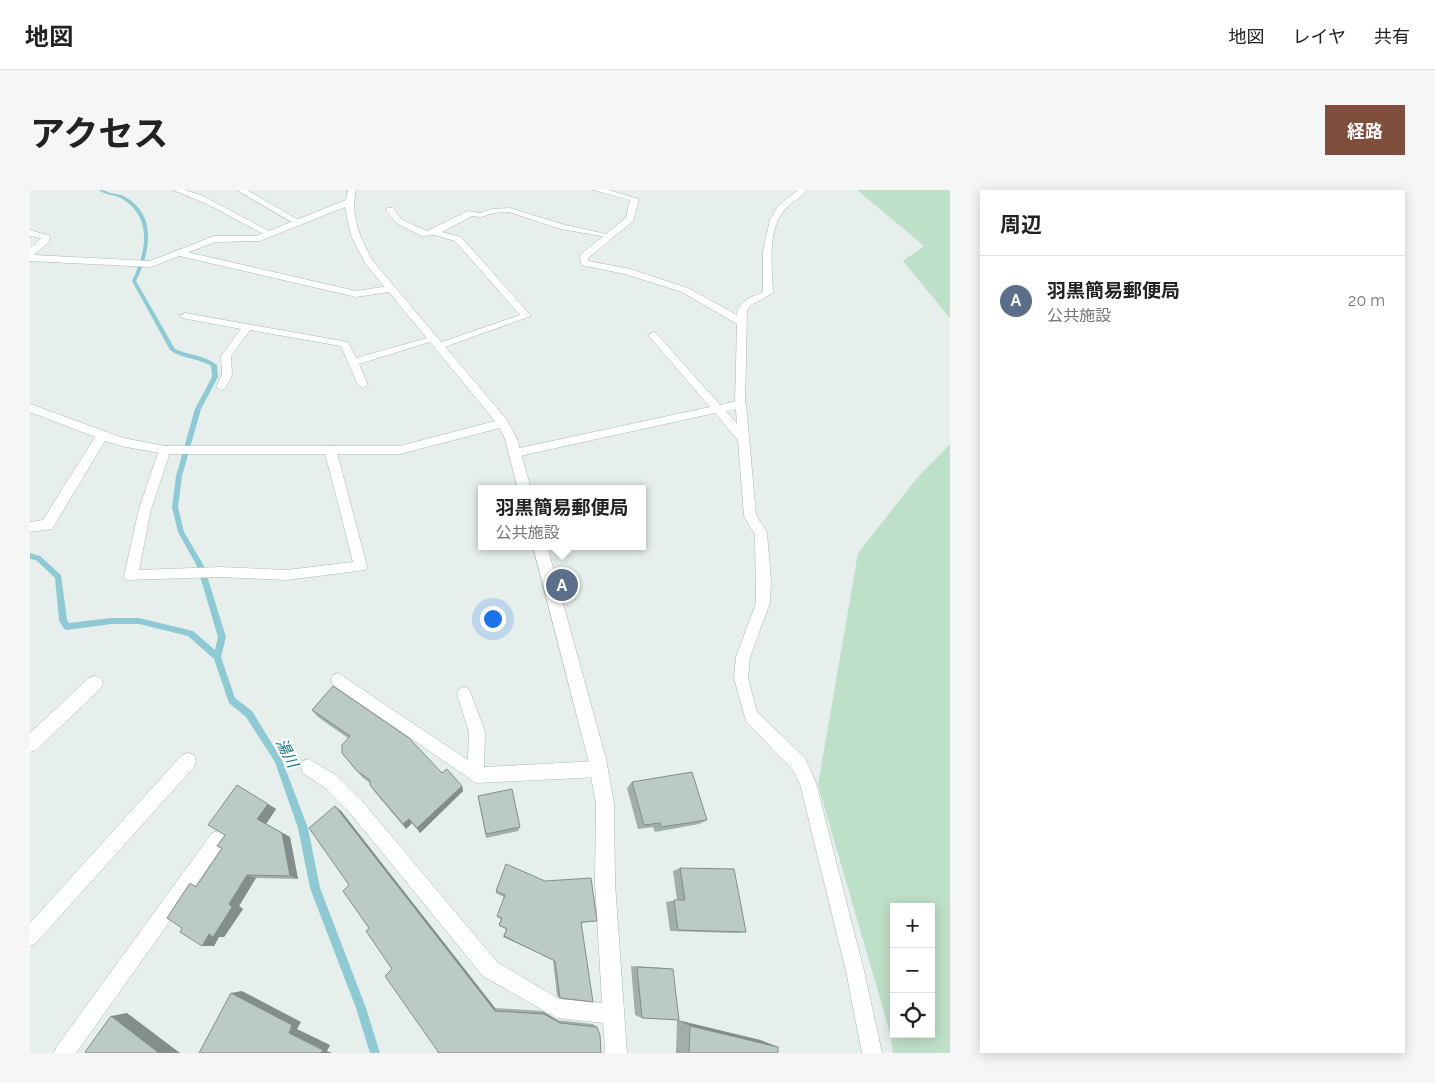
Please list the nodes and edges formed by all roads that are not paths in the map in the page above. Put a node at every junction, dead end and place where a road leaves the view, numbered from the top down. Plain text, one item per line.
1 (177, 190) edge
2 (241, 190) edge
3 (352, 190) edge
4 (597, 190) edge
5 (802, 190) edge
6 (349, 202) junction
7 (390, 210) dead end
8 (298, 222) junction
9 (435, 232) junction
10 (30, 233) edge
11 (270, 234) junction
12 (608, 235) junction
13 (178, 253) junction
14 (30, 256) edge
15 (389, 289) junction
16 (186, 316) dead end
17 (741, 322) junction
18 (246, 327) junction
19 (653, 335) dead end
20 (436, 342) junction
21 (353, 362) junction
22 (363, 385) dead end
23 (221, 387) dead end
24 (741, 404) junction
25 (30, 408) edge
26 (717, 410) junction
27 (503, 423) junction
28 (102, 435) junction
29 (744, 439) junction
30 (330, 449) junction
31 (171, 450) junction
32 (515, 453) junction
33 (524, 485) edge
34 (30, 527) edge
35 (541, 550) edge
36 (220, 572) joint
37 (338, 680) dead end
38 (96, 683) dead end
39 (464, 694) dead end
40 (30, 744) edge
41 (188, 762) dead end
42 (309, 768) dead end
43 (599, 769) junction
44 (476, 775) junction
45 (218, 839) edge
46 (30, 937) edge
47 (614, 1014) junction
48 (64, 1053) edge
49 (616, 1053) edge
50 (872, 1053) edge

1 - 11 lane
2 - 8 lane
3 - 6 street
4 - 12 street
5 - 17 street
6 - 8 street
6 - 15 street
7 - 9 lane
8 - 11 street
9 - 12 lane
9 - 20 lane
10 - 14 street
11 - 13 street
12 - 17 street
13 - 14 street
13 - 15 lane
15 - 20 street
16 - 18 lane
17 - 24 street
18 - 21 lane
18 - 23 lane
19 - 26 lane
20 - 21 lane
20 - 27 street
21 - 22 lane
24 - 26 lane
24 - 29 lane
25 - 28 street
26 - 29 lane
26 - 32 lane
27 - 30 street
27 - 32 street
28 - 31 street
28 - 34 street
29 - 50 lane
30 - 31 street
30 - 36 lane
31 - 36 lane
32 - 33 street
35 - 43 street
37 - 44 lane
38 - 40 street
39 - 44 lane
41 - 46 lane
42 - 47 lane
43 - 44 lane
43 - 47 street
45 - 48 lane
47 - 49 street

